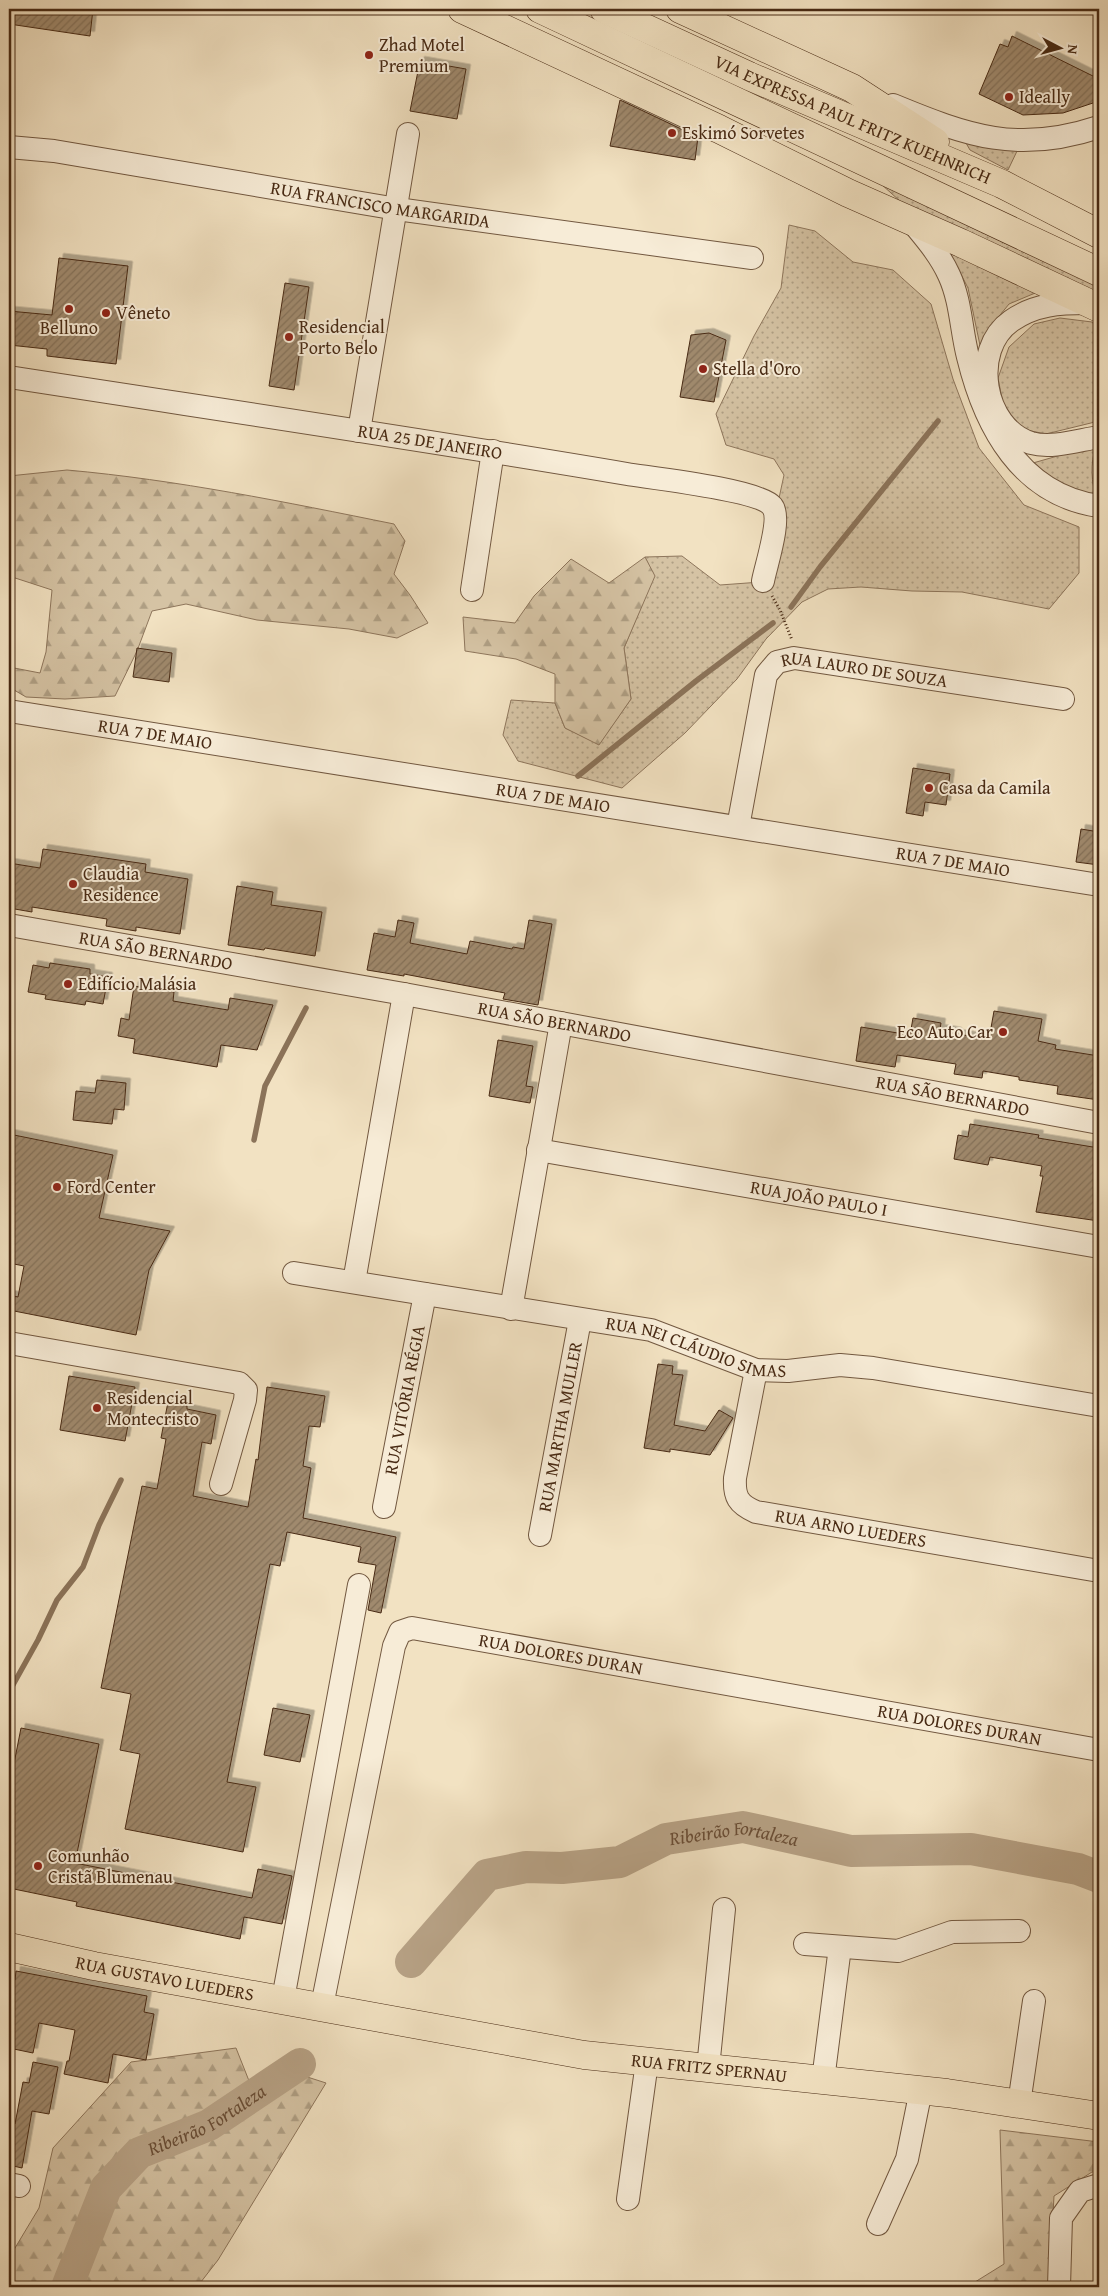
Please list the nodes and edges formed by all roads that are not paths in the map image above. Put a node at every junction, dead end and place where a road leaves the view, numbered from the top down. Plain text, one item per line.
1 (462, 9) edge
2 (540, 9) edge
3 (604, 9) edge
4 (680, 9) edge
5 (852, 88) junction
6 (778, 122) junction
7 (1099, 127) edge
8 (408, 134) dead end
9 (9, 147) edge
10 (1002, 184) junction
11 (396, 210) junction
12 (912, 222) junction
13 (1099, 234) edge
14 (752, 258) dead end
15 (1099, 272) edge
16 (1093, 306) edge
17 (9, 377) edge
18 (359, 431) junction
19 (1099, 437) edge
20 (493, 451) junction
21 (1099, 506) edge
22 (763, 581) road end
23 (472, 590) dead end
24 (1063, 699) dead end
25 (9, 711) edge
26 (738, 827) junction
27 (1099, 885) edge
28 (9, 925) edge
29 (404, 994) junction
30 (561, 1023) junction
31 (1099, 1123) edge
32 (538, 1150) junction
33 (1099, 1247) edge
34 (294, 1273) dead end
35 (354, 1282) junction
36 (425, 1294) junction
37 (511, 1309) junction
38 (580, 1320) junction
39 (9, 1343) edge
40 (756, 1370) junction
41 (1099, 1406) edge
42 (221, 1484) dead end
43 (384, 1507) dead end
44 (540, 1535) dead end
45 (1099, 1571) edge
46 (359, 1585) dead end
47 (1099, 1750) edge
48 (724, 1909) dead end
49 (1019, 1931) dead end
50 (804, 1944) dead end
51 (840, 1946) junction
52 (9, 1947) edge
53 (283, 1999) junction
54 (1034, 2001) dead end
55 (322, 2006) junction
56 (647, 2062) junction
57 (708, 2068) junction
58 (823, 2080) junction
59 (921, 2090) junction
60 (1020, 2104) junction
61 (1099, 2116) edge
62 (1099, 2186) edge
63 (628, 2199) dead end
64 (878, 2224) dead end
65 (1059, 2287) edge

1 - 12 main road
2 - 6 main road, VIA EXPRESSA PAUL FRITZ KUEHNRICH
3 - 10 main road, VIA EXPRESSA PAUL FRITZ KUEHNRICH
4 - 5 main road
5 - 7 street
5 - 10 main road
6 - 12 main road
6 - 15 main road, VIA EXPRESSA PAUL FRITZ KUEHNRICH
8 - 11 street
9 - 11 street, RUA FRANCISCO MARGARIDA
10 - 13 main road, VIA EXPRESSA PAUL FRITZ KUEHNRICH
11 - 14 street, RUA FRANCISCO MARGARIDA
11 - 18 street
12 - 16 main road
12 - 21 street
16 - 19 street
17 - 18 street, RUA 25 DE JANEIRO
18 - 20 street, RUA 25 DE JANEIRO
20 - 22 street, RUA 25 DE JANEIRO
20 - 23 street
24 - 26 street, RUA LAURO DE SOUZA
25 - 26 street, RUA 7 DE MAIO
26 - 27 street, RUA 7 DE MAIO
28 - 29 street, RUA SÃO BERNARDO
29 - 30 street, RUA SÃO BERNARDO
29 - 35 street
30 - 31 street, RUA SÃO BERNARDO
30 - 32 street
32 - 33 street, RUA JOÃO PAULO I
32 - 37 street
34 - 35 street, RUA NEI CLÁUDIO SIMAS
35 - 36 street, RUA NEI CLÁUDIO SIMAS
36 - 37 street, RUA NEI CLÁUDIO SIMAS
36 - 43 street, RUA VITÓRIA RÉGIA
37 - 38 street, RUA NEI CLÁUDIO SIMAS
38 - 40 street, RUA NEI CLÁUDIO SIMAS
38 - 44 street, RUA MARTHA MULLER
39 - 42 street
40 - 41 street, RUA NEI CLÁUDIO SIMAS
40 - 45 street, RUA ARNO LUEDERS
46 - 53 street
47 - 55 street, RUA DOLORES DURAN
48 - 57 street
49 - 51 street
50 - 51 street
51 - 58 street
52 - 53 main road, RUA GUSTAVO LUEDERS
53 - 55 main road, RUA GUSTAVO LUEDERS
54 - 60 street
55 - 56 main road, RUA FRITZ SPERNAU
56 - 57 main road, RUA FRITZ SPERNAU
56 - 63 street
57 - 58 main road, RUA FRITZ SPERNAU
58 - 59 main road, RUA FRITZ SPERNAU
59 - 60 main road, RUA FRITZ SPERNAU
59 - 64 street
60 - 61 main road, RUA FRITZ SPERNAU
62 - 65 street

